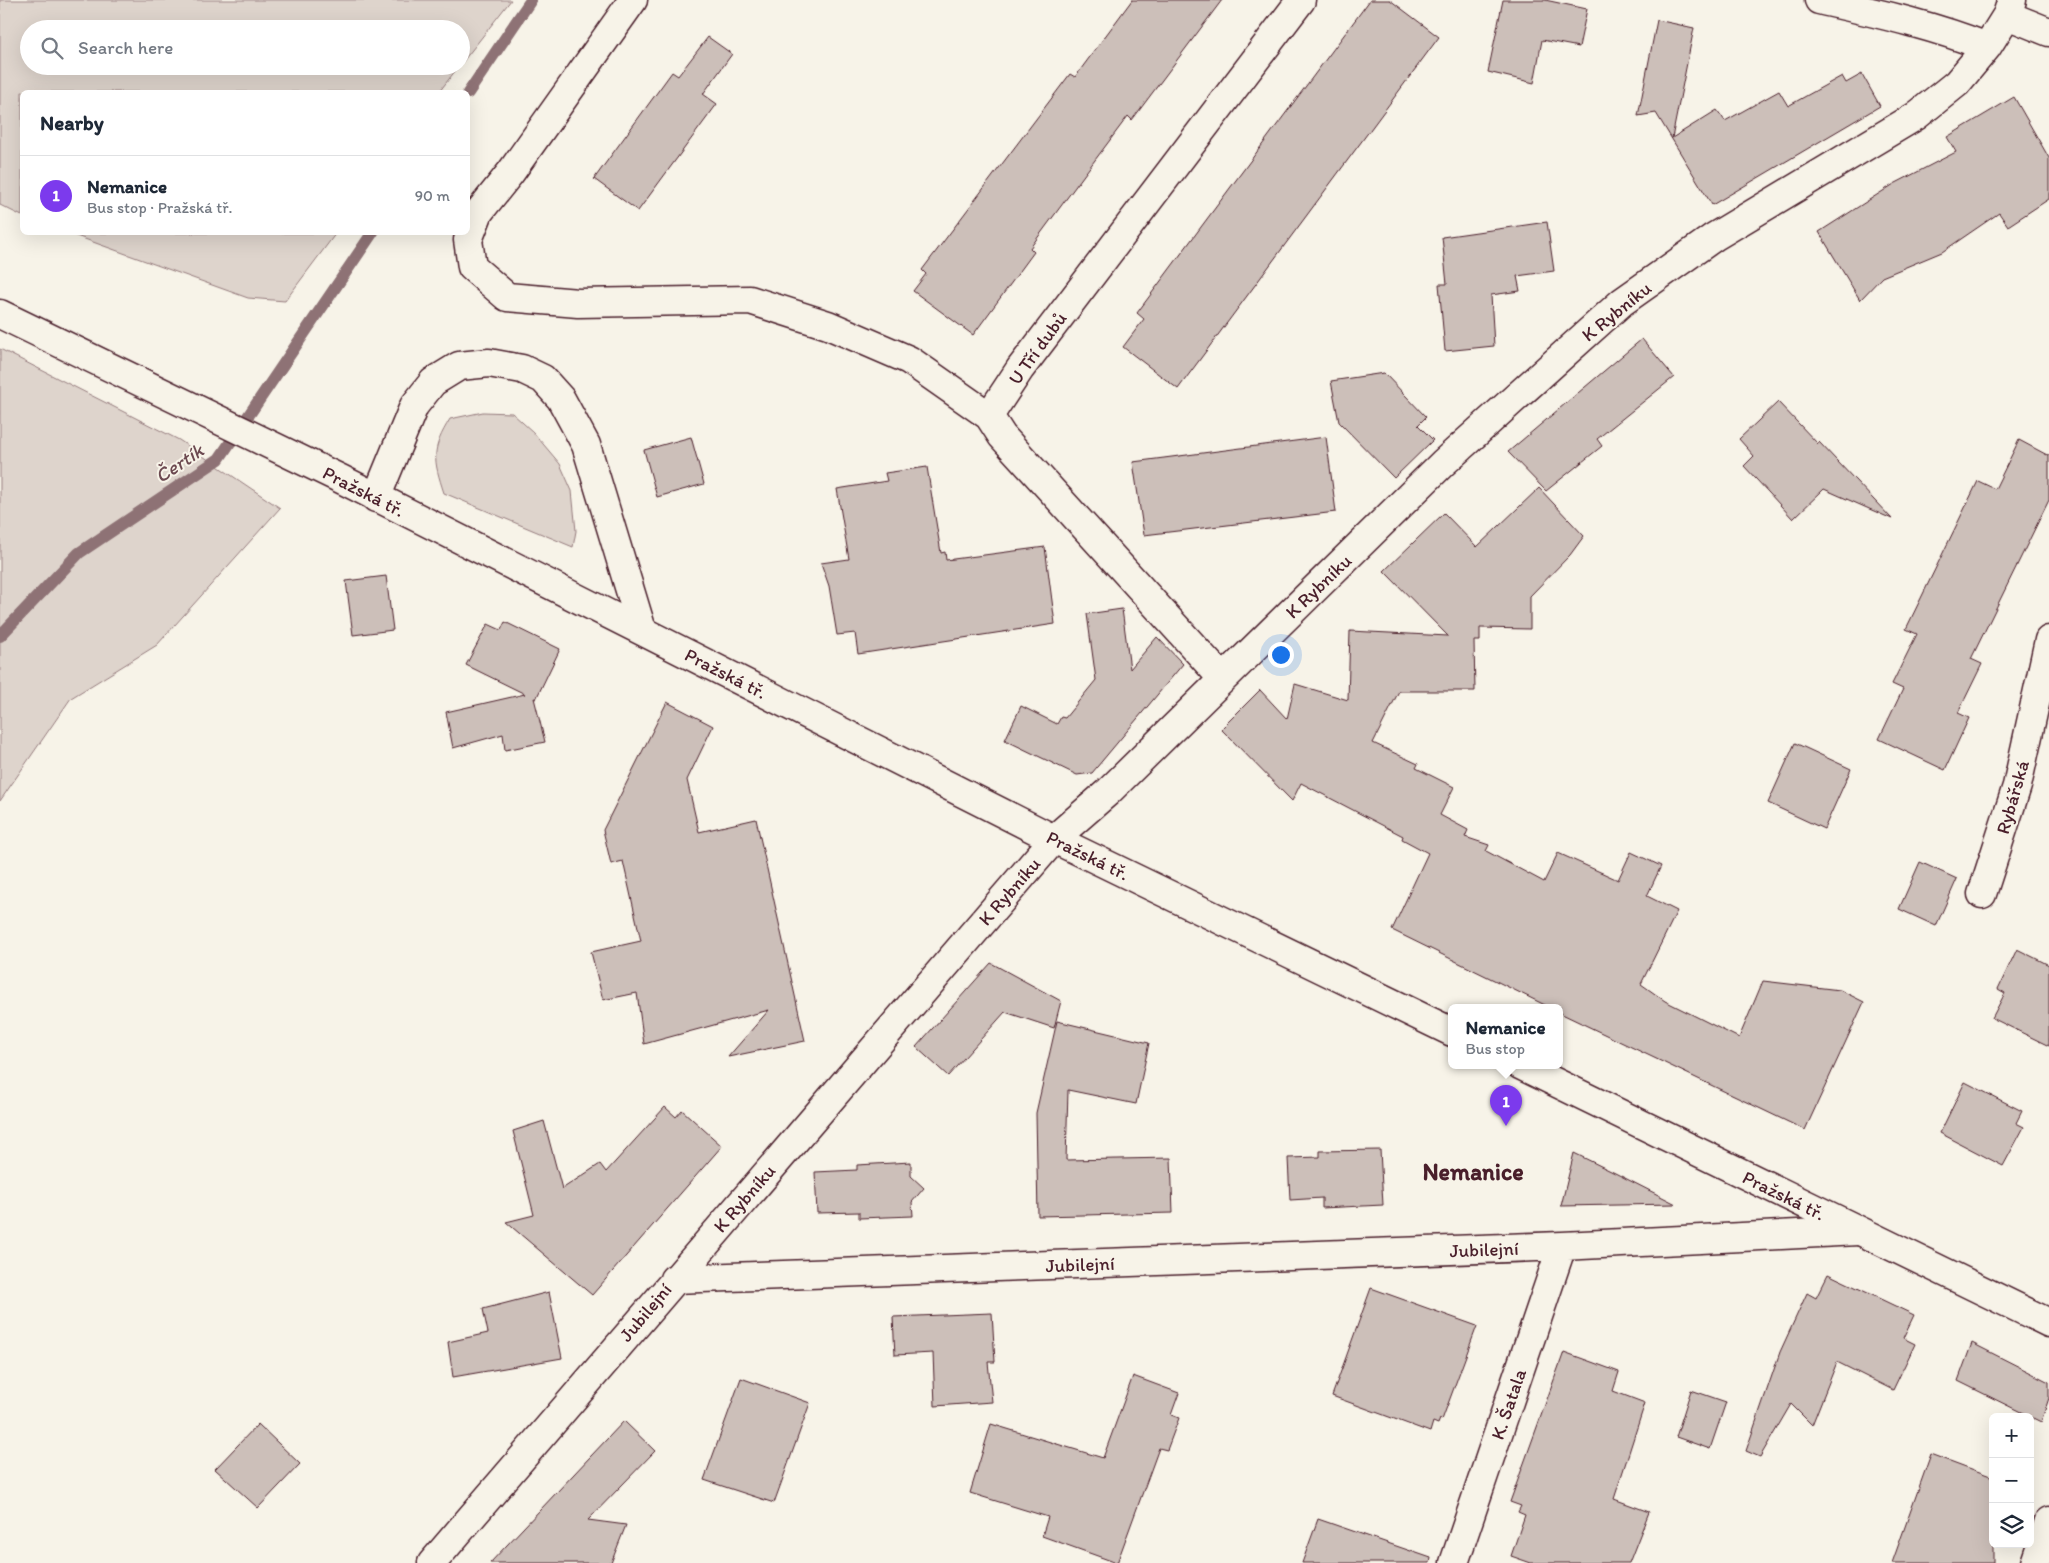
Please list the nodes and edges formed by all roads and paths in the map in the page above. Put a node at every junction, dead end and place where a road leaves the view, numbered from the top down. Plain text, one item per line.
1 (633, 0) edge
2 (1301, 0) edge
3 (1819, 0) edge
4 (2009, 8) edge
5 (2049, 32) edge
6 (1987, 47) junction
7 (470, 235) edge
8 (470, 235) edge
9 (0, 314) edge
10 (989, 416) junction
11 (376, 498) junction
12 (642, 630) junction
13 (2049, 640) edge
14 (1223, 679) junction
15 (1054, 839) junction
16 (1982, 894) dead end
17 (1448, 1030) edge
18 (1528, 1069) edge
19 (1858, 1231) junction
20 (1562, 1246) junction
21 (674, 1279) junction
22 (2049, 1323) edge
23 (2049, 1520) edge
24 (432, 1563) edge
25 (1454, 1563) edge
26 (2035, 1563) edge

1 - 8 street
2 - 10 street, U Tří dubů
3 - 6 street
4 - 5 street
4 - 6 street, K Rybníku
6 - 14 street, K Rybníku
7 - 10 street
9 - 11 street, Pražská tř.
10 - 14 street
11 - 12 street, Pražská tř.
11 - 12 street
12 - 15 street, Pražská tř.
13 - 16 street, Rybářská
14 - 15 street, K Rybníku
15 - 17 street, Pražská tř.
15 - 21 street, K Rybníku
18 - 19 street, Pražská tř.
19 - 20 street, Jubilejní
19 - 22 street, Pražská tř.
20 - 21 street, Jubilejní
20 - 25 street, K. Šatala
21 - 24 street, Jubilejní
23 - 26 street

